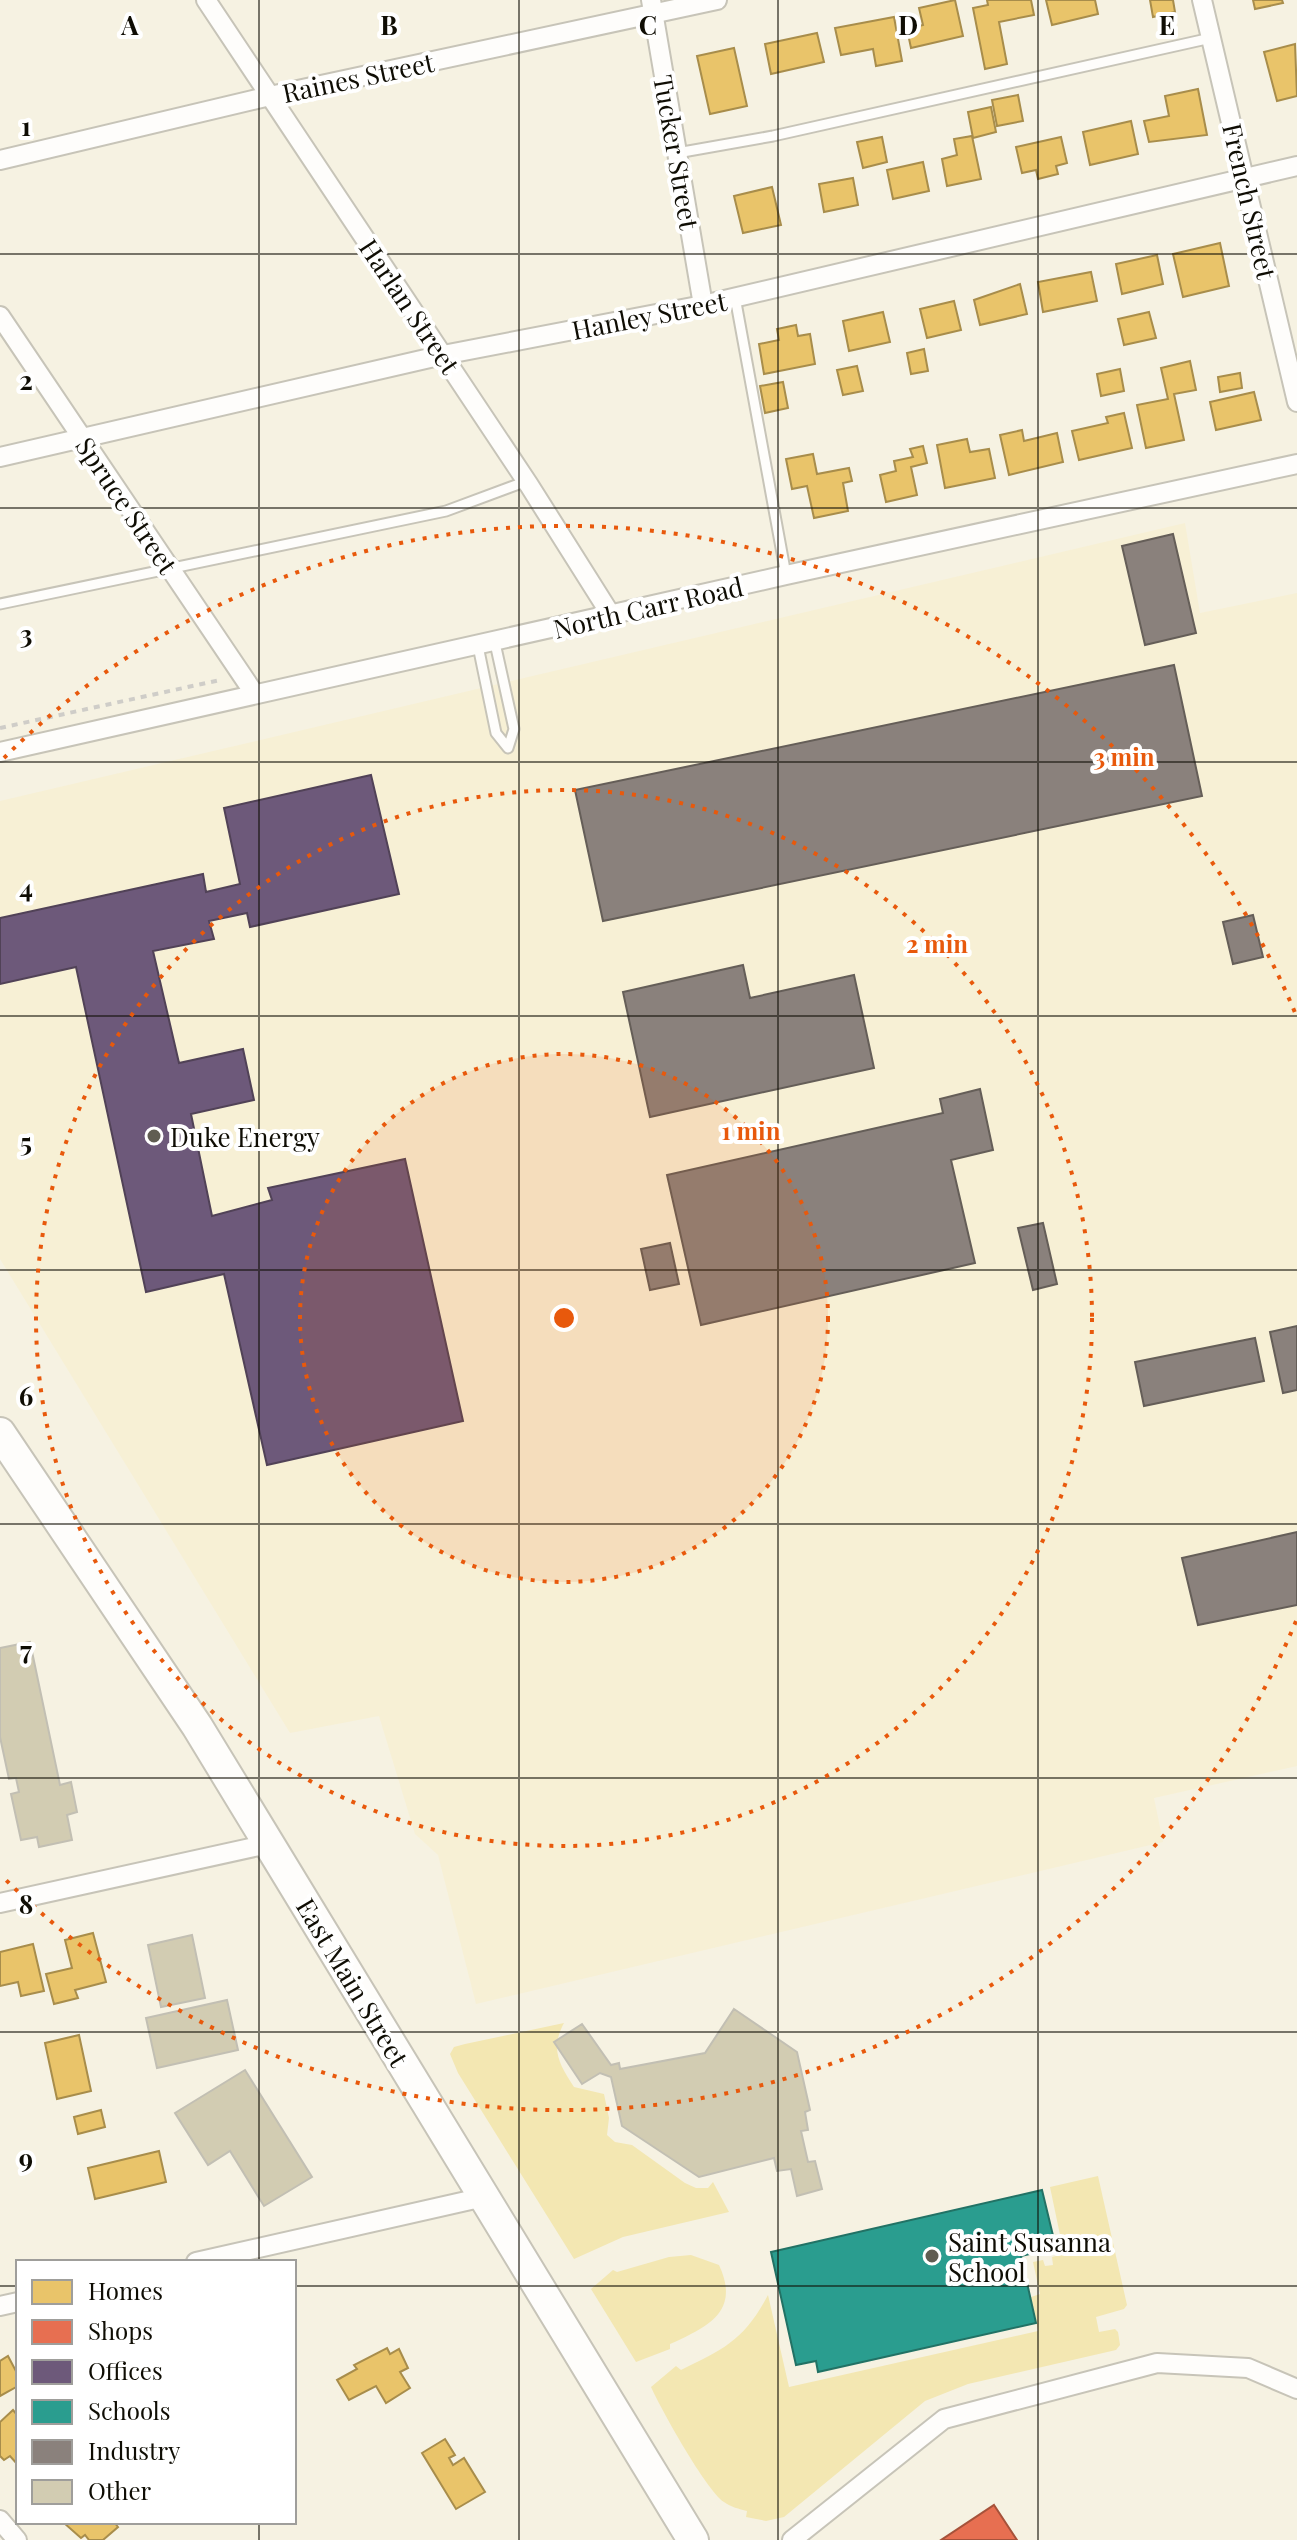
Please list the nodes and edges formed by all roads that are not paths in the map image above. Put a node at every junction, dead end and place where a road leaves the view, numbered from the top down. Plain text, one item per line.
1 (206, 0) edge
2 (717, 0) edge
3 (1202, 0) edge
4 (652, 7) edge
5 (1211, 38) junction
6 (270, 96) junction
7 (677, 153) junction
8 (0, 160) edge
9 (1297, 166) edge
10 (1245, 176) junction
11 (735, 297) junction
12 (703, 305) junction
13 (0, 316) edge
14 (443, 355) junction
15 (1297, 402) edge
16 (82, 439) junction
17 (0, 457) edge
18 (1297, 464) edge
19 (527, 481) junction
20 (171, 570) junction
21 (786, 575) junction
22 (0, 604) edge
23 (611, 615) junction
24 (486, 645) junction
25 (254, 693) junction
26 (0, 752) edge
27 (5, 1449) edge
28 (268, 1844) junction
29 (0, 1903) edge
30 (484, 2197) junction
31 (205, 2260) edge
32 (1297, 2389) edge
33 (0, 2520) edge
34 (17, 2540) edge
35 (693, 2540) edge
36 (792, 2540) edge

1 - 6 street, Harlan Street
2 - 4 street, Raines Street
3 - 5 street, French Street
4 - 6 street, Raines Street
4 - 7 street, Tucker Street
5 - 7 lane
5 - 10 street, French Street
6 - 8 street, Raines Street
6 - 14 street, Harlan Street
7 - 12 street, Tucker Street
9 - 10 street, Hanley Street
10 - 11 street, Hanley Street
10 - 15 street, French Street
11 - 12 street, Hanley Street
11 - 21 lane
12 - 14 street, Hanley Street
13 - 16 street, Spruce Street
14 - 16 street, Hanley Street
14 - 19 street, Harlan Street
16 - 17 street, Hanley Street
16 - 20 street, Spruce Street
18 - 21 street, North Carr Road
19 - 20 lane
19 - 23 street, Harlan Street
20 - 22 lane
20 - 25 street, Spruce Street
21 - 23 street, North Carr Road
23 - 24 street, North Carr Road
24 - 24 lane
24 - 25 street, North Carr Road
25 - 26 street, North Carr Road
27 - 28 main road, East Main Street
28 - 29 street
28 - 30 main road, East Main Street
30 - 31 street
30 - 35 main road, East Main Street
32 - 36 street
33 - 34 street

